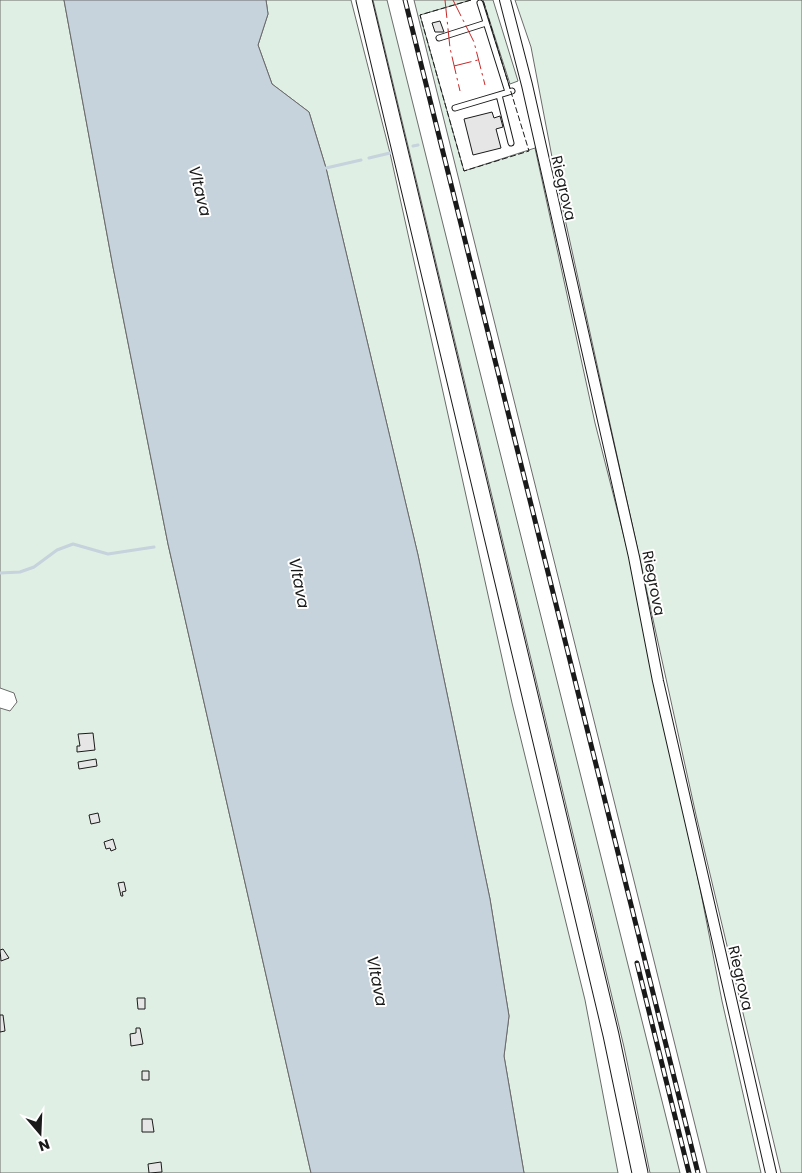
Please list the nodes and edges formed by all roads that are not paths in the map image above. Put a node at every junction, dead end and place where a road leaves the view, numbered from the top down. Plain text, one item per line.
1 (364, 0) edge
2 (504, 0) edge
3 (480, 3) dead end
4 (486, 23) junction
5 (438, 38) dead end
6 (499, 95) junction
7 (455, 108) dead end
8 (512, 143) dead end
9 (640, 1173) edge
10 (771, 1173) edge

1 - 9 main road
2 - 10 street, Riegrova
3 - 4 lane
4 - 5 lane
4 - 6 lane
6 - 7 lane
6 - 8 lane

